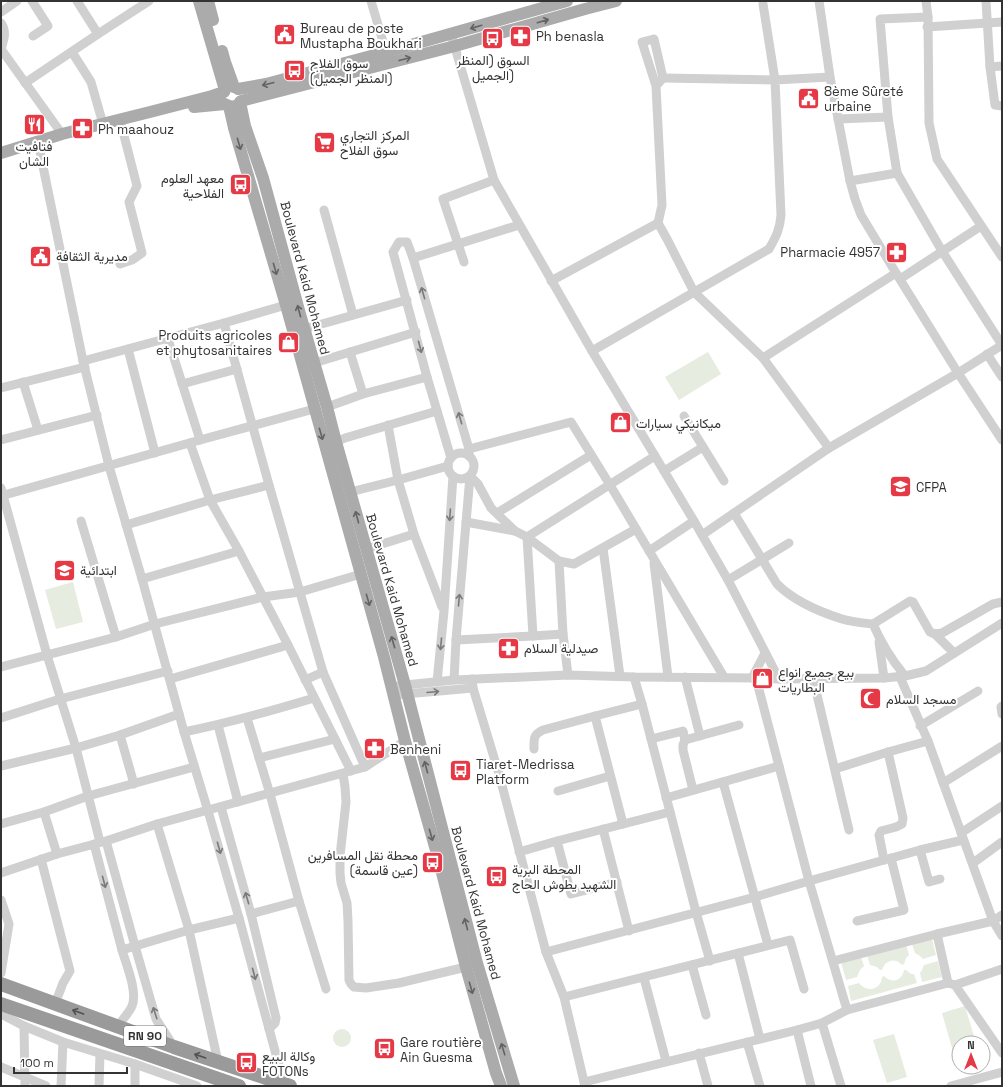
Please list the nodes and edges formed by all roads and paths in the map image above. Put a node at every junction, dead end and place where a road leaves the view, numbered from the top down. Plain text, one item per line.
1 (17, 1) edge
2 (32, 1) edge
3 (77, 1) edge
4 (149, 1) edge
5 (199, 1) edge
6 (208, 1) edge
7 (371, 1) edge
8 (567, 1) edge
9 (616, 1) edge
10 (819, 1) edge
11 (926, 1) edge
12 (986, 1) edge
13 (546, 4) edge
14 (763, 4) dead end
15 (585, 5) edge
16 (1, 12) edge
17 (928, 17) junction
18 (1002, 22) edge
19 (988, 23) junction
20 (1, 24) edge
21 (927, 27) junction
22 (98, 34) junction
23 (451, 34) junction
24 (34, 36) dead end
25 (455, 46) junction
26 (1, 49) edge
27 (72, 52) junction
28 (386, 52) junction
29 (1002, 66) edge
30 (990, 67) junction
31 (219, 72) junction
32 (830, 77) junction
33 (663, 78) junction
34 (775, 80) junction
35 (25, 83) junction
36 (656, 86) junction
37 (212, 96) junction
38 (232, 96) junction
39 (1002, 106) edge
40 (150, 112) junction
41 (888, 117) junction
42 (838, 119) junction
43 (120, 120) junction
44 (103, 124) junction
45 (62, 134) junction
46 (38, 142) junction
47 (1, 154) edge
48 (897, 173) junction
49 (494, 180) junction
50 (850, 182) junction
51 (324, 210) dead end
52 (658, 223) junction
53 (519, 225) junction
54 (981, 226) junction
55 (458, 243) junction
56 (942, 251) junction
57 (1002, 257) edge
58 (413, 258) junction
59 (464, 262) dead end
60 (120, 264) dead end
61 (898, 276) junction
62 (551, 281) junction
63 (694, 292) junction
64 (407, 300) junction
65 (286, 305) junction
66 (353, 315) junction
67 (224, 324) junction
68 (304, 329) junction
69 (416, 332) junction
70 (168, 339) junction
71 (1002, 345) edge
72 (128, 349) junction
73 (592, 351) junction
74 (350, 352) junction
75 (987, 354) junction
76 (762, 358) junction
77 (314, 363) junction
78 (84, 364) junction
79 (237, 369) junction
80 (958, 373) junction
81 (427, 377) junction
82 (1002, 377) edge
83 (23, 382) junction
84 (182, 384) junction
85 (1, 388) edge
86 (363, 394) junction
87 (327, 406) junction
88 (314, 409) junction
89 (437, 411) junction
90 (97, 415) junction
91 (684, 416) dead end
92 (388, 425) junction
93 (253, 426) junction
94 (38, 430) junction
95 (1, 440) edge
96 (200, 440) junction
97 (1002, 440) edge
98 (336, 442) junction
99 (190, 443) junction
100 (703, 447) junction
101 (828, 448) junction
102 (469, 452) junction
103 (155, 453) junction
104 (591, 454) junction
105 (655, 456) junction
106 (450, 462) junction
107 (109, 466) junction
108 (664, 471) junction
109 (452, 476) junction
110 (470, 476) junction
111 (398, 480) junction
112 (724, 481) dead end
113 (269, 485) junction
114 (610, 485) junction
115 (350, 492) junction
116 (2, 493) edge
117 (210, 500) junction
118 (497, 513) junction
119 (734, 513) junction
120 (81, 521) dead end
121 (694, 521) junction
122 (466, 522) junction
123 (126, 525) junction
124 (636, 529) junction
125 (515, 531) junction
126 (414, 534) junction
127 (702, 535) junction
128 (527, 537) junction
129 (789, 543) dead end
130 (603, 548) junction
131 (366, 549) junction
132 (239, 551) junction
133 (651, 555) junction
134 (762, 559) junction
135 (559, 561) junction
136 (361, 574) junction
137 (142, 579) junction
138 (728, 580) junction
139 (300, 592) junction
140 (263, 597) junction
141 (1002, 602) edge
142 (444, 611) junction
143 (1002, 623) edge
144 (155, 624) junction
145 (873, 624) junction
146 (563, 634) junction
147 (935, 634) junction
148 (533, 636) junction
149 (116, 637) junction
150 (878, 637) junction
151 (456, 640) junction
152 (288, 645) junction
153 (765, 653) junction
154 (954, 653) junction
155 (47, 655) junction
156 (1, 667) edge
157 (323, 672) junction
158 (169, 675) junction
159 (568, 675) junction
160 (620, 676) junction
161 (902, 676) junction
162 (634, 677) junction
163 (668, 677) junction
164 (685, 677) junction
165 (724, 678) junction
166 (754, 678) junction
167 (813, 678) junction
168 (884, 678) junction
169 (779, 679) junction
170 (305, 680) junction
171 (454, 680) junction
172 (437, 682) junction
173 (473, 684) junction
174 (406, 689) junction
175 (393, 691) junction
176 (978, 691) dead end
177 (314, 698) junction
178 (60, 699) junction
179 (642, 704) junction
180 (1002, 706) edge
181 (179, 714) junction
182 (1002, 714) edge
183 (594, 716) junction
184 (1, 718) edge
185 (247, 718) junction
186 (218, 725) junction
187 (740, 725) dead end
188 (920, 726) junction
189 (184, 732) junction
190 (120, 735) junction
191 (700, 736) junction
192 (335, 739) junction
193 (651, 739) junction
194 (685, 740) junction
195 (405, 741) junction
196 (928, 741) junction
197 (1002, 746) edge
198 (76, 748) junction
199 (534, 749) dead end
200 (888, 752) junction
201 (259, 758) junction
202 (1, 766) edge
203 (779, 766) junction
204 (194, 767) junction
205 (365, 768) junction
206 (835, 769) junction
207 (347, 772) junction
208 (610, 776) junction
209 (723, 782) junction
210 (943, 783) junction
211 (134, 784) junction
212 (694, 790) junction
213 (558, 791) dead end
214 (270, 794) junction
215 (88, 796) junction
216 (666, 798) junction
217 (238, 802) junction
218 (1002, 806) edge
219 (221, 807) junction
220 (208, 811) junction
221 (44, 812) junction
222 (670, 812) junction
223 (1, 824) edge
224 (157, 824) junction
225 (623, 824) junction
226 (604, 829) junction
227 (849, 830) dead end
228 (962, 837) junction
229 (557, 841) junction
230 (100, 842) junction
231 (1002, 842) edge
232 (920, 850) junction
233 (519, 852) junction
234 (57, 854) junction
235 (41, 859) junction
236 (888, 859) junction
237 (973, 863) junction
238 (1, 873) edge
239 (940, 879) dead end
240 (809, 881) junction
241 (617, 882) junction
242 (755, 897) junction
243 (1, 900) edge
244 (299, 900) junction
245 (696, 912) junction
246 (251, 914) junction
247 (1002, 915) edge
248 (239, 918) junction
249 (857, 921) dead end
250 (993, 921) junction
251 (190, 930) junction
252 (629, 931) junction
253 (936, 934) junction
254 (1002, 936) edge
255 (768, 945) junction
256 (135, 946) junction
257 (122, 950) junction
258 (546, 952) junction
259 (738, 953) junction
260 (710, 961) junction
261 (833, 961) junction
262 (692, 965) junction
263 (466, 967) junction
264 (1002, 969) edge
265 (1, 973) edge
266 (644, 978) junction
267 (1, 984) edge
268 (952, 984) junction
269 (326, 988) dead end
270 (804, 989) dead end
271 (564, 997) junction
272 (1, 1004) edge
273 (55, 1004) junction
274 (847, 1010) junction
275 (1, 1014) edge
276 (706, 1014) dead end
277 (822, 1023) junction
278 (24, 1026) junction
279 (117, 1027) junction
280 (269, 1029) junction
281 (796, 1030) junction
282 (760, 1039) junction
283 (62, 1042) junction
284 (747, 1042) junction
285 (174, 1047) junction
286 (699, 1053) junction
287 (1002, 1053) edge
288 (100, 1054) junction
289 (666, 1061) junction
290 (218, 1062) junction
291 (135, 1064) junction
292 (1, 1068) edge
293 (1002, 1072) edge
294 (25, 1082) edge
295 (174, 1082) edge
296 (585, 1084) edge
297 (966, 1084) edge
298 (287, 1085) edge
299 (46, 1086) edge
300 (61, 1086) edge
301 (99, 1086) edge
302 (135, 1086) edge
303 (197, 1086) edge
304 (239, 1086) edge
305 (500, 1086) edge
306 (514, 1086) edge
307 (708, 1086) edge
308 (760, 1086) edge
309 (811, 1086) edge
310 (841, 1086) edge
311 (951, 1086) edge

1 - 16 street
2 - 24 street
3 - 22 street
4 - 22 street
5 - 31 main road
6 - 38 main road
7 - 28 street
8 - 13 main road
9 - 15 main road
10 - 32 street
11 - 17 street
12 - 19 street
13 -> 23 main road
14 - 34 street
25 -> 15 main road
17 - 21 street
17 - 41 street
18 - 19 street
19 - 21 street
19 - 30 street
20 - 26 street
21 - 54 street
22 - 27 street
23 - 25 street
23 - 28 main road
38 -> 25 main road
25 - 49 street
26 - 35 street
27 - 35 street
27 - 44 street
28 -> 38 main road
29 - 30 street
30 - 39 street
31 - 37 main road
31 - 38 main road
32 - 34 street
32 - 42 street
33 - 34 street
33 - 36 street
33 - 36 street
34 - 63 street
35 - 45 street
36 - 52 street
37 - 38 main road
37 - 40 main road
38 - 40 main road
38 -> 65 main road, Boulevard Kaid Mohamed
68 -> 38 main road, Boulevard Kaid Mohamed
40 - 43 main road
41 - 42 street
41 - 48 street
42 - 50 street
43 - 44 main road
43 - 60 street
44 - 45 main road
45 - 46 main road
46 - 47 main road
46 - 78 street
48 - 50 street
48 - 56 street
49 - 53 street
49 - 55 street
50 - 61 street
51 - 66 street
52 - 62 street
52 - 63 street
53 - 55 street
53 - 62 street
54 - 56 street
54 - 57 street
55 - 58 street
55 - 59 street
56 - 61 street
56 - 71 street
58 - 64 street
102 -> 58 street
61 - 76 street
61 - 80 street
62 - 73 street
63 - 73 street
63 - 76 street
64 - 66 street
64 - 69 street
65 - 67 street
65 - 88 main road, Boulevard Kaid Mohamed
66 - 68 street
67 - 70 street
67 - 79 street
68 - 77 main road, Boulevard Kaid Mohamed
69 - 74 street
69 -> 81 street
70 - 72 street
70 - 84 street
71 - 75 street
72 - 78 street
72 - 103 street
73 - 105 street
74 - 77 street
74 - 86 street
75 - 80 street
75 - 82 street
76 - 101 street
77 - 87 main road, Boulevard Kaid Mohamed
78 - 83 street
78 - 90 street
79 - 84 street
79 - 93 street
80 - 97 street
80 - 101 street
81 - 86 street
81 - 89 street
83 - 85 street
83 - 94 street
84 - 96 street
86 - 87 street
87 - 98 main road, Boulevard Kaid Mohamed
88 - 93 street
88 -> 136 main road, Boulevard Kaid Mohamed
89 - 92 street
89 - 106 street
90 - 94 street
90 - 107 street
91 - 100 street
92 - 98 street
92 - 111 street
93 - 96 street
93 - 113 street
94 - 95 street
96 - 99 street
98 - 115 main road, Boulevard Kaid Mohamed
99 - 103 street
99 - 117 street
100 - 108 street
100 - 112 street
101 - 119 street
102 - 104 street
102 - 106 street
102 - 110 street
103 - 107 street
104 - 114 street
104 - 118 street
105 - 108 street
105 - 114 street
106 - 109 street
106 - 111 street
107 - 116 street
107 - 123 street
108 - 121 street
109 - 110 street
109 -> 142 street
110 - 118 street
110 - 122 street
111 - 115 street
111 - 126 street
113 - 117 street
113 - 139 street
114 - 124 street
114 - 128 street
131 -> 115 main road, Boulevard Kaid Mohamed
116 - 155 street
117 - 123 street
117 - 132 street
118 - 125 street
119 - 127 street
119 - 134 street
120 - 149 street
121 - 127 street
121 - 133 street
122 - 125 street
151 -> 122 street
123 - 137 street
124 - 130 street
124 - 133 street
125 - 128 street
126 - 131 street
126 - 142 street
127 - 138 street
128 - 135 street
128 - 148 street
129 - 134 street
130 - 135 street
130 - 160 street
174 -> 131 main road, Boulevard Kaid Mohamed
132 - 137 street
132 - 140 street
133 - 163 street
133 - 165 street
134 - 138 street
134 - 145 street
135 - 146 street
136 - 139 street
136 -> 175 main road, Boulevard Kaid Mohamed
137 - 144 street
138 - 153 street
139 - 140 street
139 - 157 street
140 - 144 street
140 - 152 street
141 - 147 street
142 -> 172 street
143 - 154 street
144 - 149 street
144 - 158 street
145 - 147 street
145 - 150 street
146 - 148 street
146 - 159 street
147 - 154 street
148 - 151 street
149 - 155 street
150 - 161 street
150 - 168 street
151 - 171 street
152 - 158 street
152 - 170 street
153 - 166 street
153 - 169 street
154 - 161 street
155 - 156 street
155 - 178 street
157 - 170 street
157 - 205 street
158 - 178 street
158 - 181 street
159 - 160 street
159 - 173 street
160 - 162 street
161 - 168 street
161 - 188 street
162 - 163 street
162 - 179 street
163 - 164 street
164 - 165 street
164 - 191 street
165 - 166 street
166 - 169 street
166 - 203 street
167 - 168 street
167 - 169 street
167 - 206 street
170 - 177 street
171 - 172 street
171 - 173 street
172 - 174 street
174 -> 173 street
173 - 233 street
174 - 175 street
306 -> 174 main road, Boulevard Kaid Mohamed
175 - 195 main road, Boulevard Kaid Mohamed
176 - 188 street
177 - 185 street
177 - 192 street
178 - 184 street
178 - 198 street
179 - 183 street
179 - 193 street
180 - 182 street
181 - 189 street
181 - 190 street
183 - 199 street
183 - 208 street
185 - 186 street
185 - 201 street
186 - 189 street
186 - 217 street
187 - 191 street
188 - 196 street
189 - 204 street
190 - 198 street
190 - 211 street
191 - 194 street
192 - 201 street
192 - 207 street
193 - 194 street
193 - 216 street
194 - 212 street
195 - 205 street
195 -> 263 main road, Boulevard Kaid Mohamed
196 - 200 street
196 - 210 street
197 - 210 street
198 - 202 street
198 - 215 street
200 - 206 street
200 - 236 street
201 - 214 street
203 - 209 street
203 - 240 street
204 - 211 street
204 - 220 street
205 - 207 street
206 - 227 street
207 - 214 street
207 - 263 street
208 - 213 street
208 - 225 street
209 - 212 street
209 - 242 street
210 - 228 street
211 - 215 street
212 - 216 street
214 - 217 street
214 - 244 street
215 - 221 street
215 - 230 street
216 - 222 street
217 - 219 street
218 - 228 street
219 - 220 street
246 -> 219 street
220 - 224 street
220 -> 248 street
221 - 223 street
221 - 234 street
222 - 225 street
222 - 245 street
224 - 230 street
224 - 251 street
225 - 226 street
226 - 229 street
226 - 241 street
228 - 232 street
228 - 237 street
229 - 233 street
229 - 241 street
230 - 234 street
230 - 256 street
230 -> 257 street
231 - 237 street
232 - 236 street
232 - 239 street
233 - 258 street
234 - 235 street
235 - 238 street
235 - 273 street
236 - 240 street
236 - 249 street
237 - 250 street
240 - 242 street
240 - 261 street
241 - 252 street
242 - 245 street
242 - 255 street
243 - 265 street
244 - 246 street
244 - 269 street
245 - 252 street
245 - 260 street
246 - 280 street
247 - 250 street
248 - 251 street
248 -> 280 street
250 - 253 street
250 - 254 street
251 - 256 street
251 - 290 street
252 - 258 street
253 - 261 street
253 - 268 street
255 - 259 street
255 - 270 street
256 - 257 street
285 -> 256 street
257 - 279 street
258 - 271 street
259 - 260 street
259 - 282 street
260 - 262 street
261 - 274 street
262 - 266 street
262 - 276 street
263 -> 305 main road, Boulevard Kaid Mohamed
264 - 268 street
266 - 271 street
266 - 289 street
267 - 273 highway, RN 90
268 - 274 street
268 - 287 street
271 - 296 street
272 - 304 highway, RN 90
279 -> 273 highway, RN 90
274 - 277 street
275 - 278 street
277 - 281 street
277 - 310 street
278 - 283 street
278 - 294 street
279 - 285 highway, RN 90
280 - 298 street
281 - 282 street
281 - 309 street
282 - 284 street
283 - 288 street
283 - 300 street
284 - 286 street
284 - 308 street
290 -> 285 highway, RN 90
286 - 289 street
286 - 307 street
288 - 291 street
288 - 301 street
289 - 296 street
290 - 298 highway, RN 90
291 - 295 street
291 - 302 street
292 - 294 street
293 - 297 street
294 - 299 street
295 - 303 street
297 - 311 street

